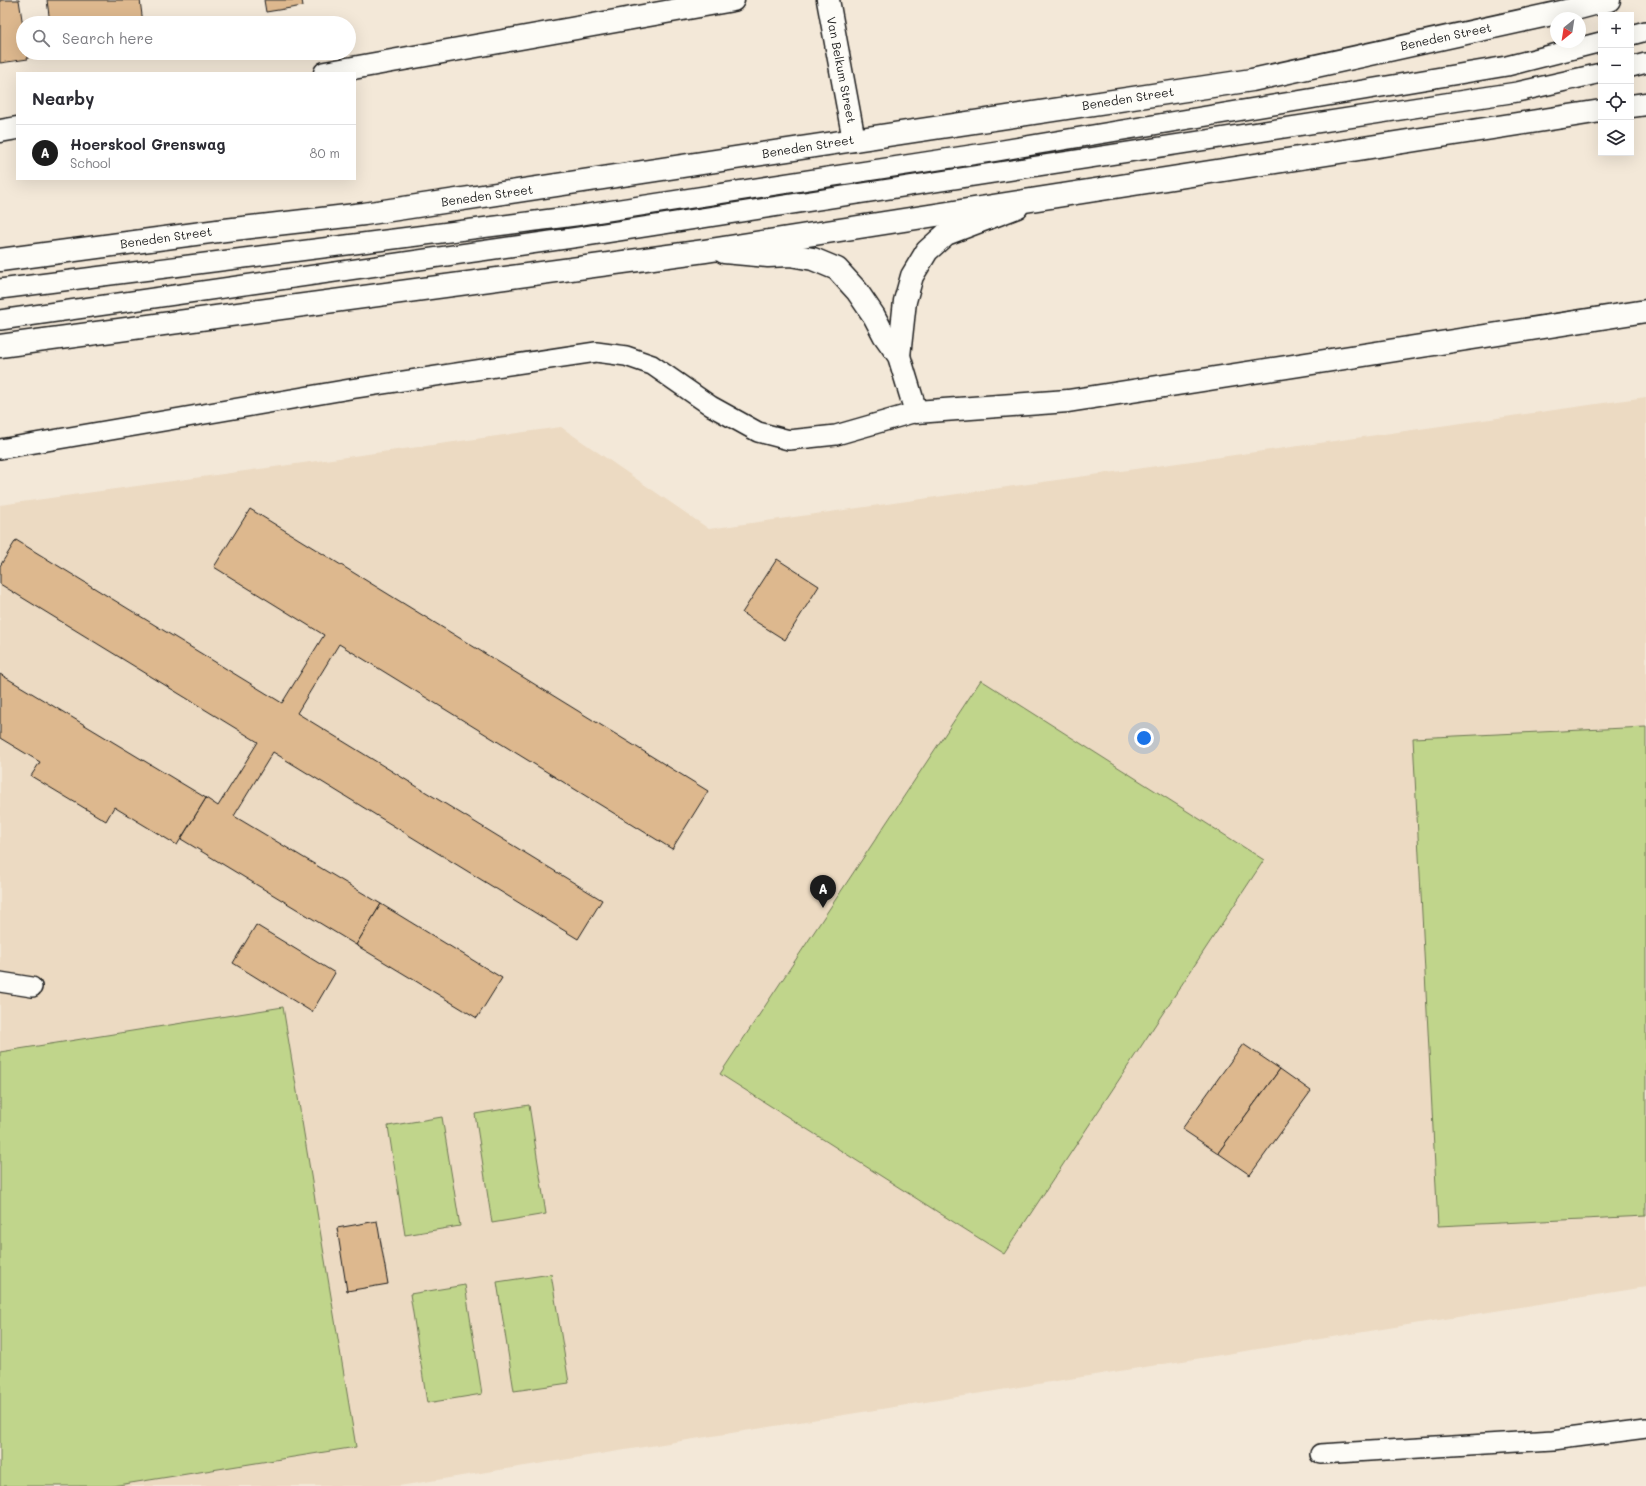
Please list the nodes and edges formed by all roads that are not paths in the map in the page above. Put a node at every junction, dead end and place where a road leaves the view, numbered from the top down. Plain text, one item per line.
1 (733, 0) edge
2 (828, 0) edge
3 (1609, 0) edge
4 (1646, 31) edge
5 (1634, 34) edge
6 (1598, 43) edge
7 (1646, 63) edge
8 (1634, 66) edge
9 (331, 72) edge
10 (1598, 74) edge
11 (1646, 104) edge
12 (1634, 106) edge
13 (1598, 111) edge
14 (16, 128) edge
15 (0, 131) edge
16 (854, 140) junction
17 (1035, 200) junction
18 (705, 251) junction
19 (0, 260) edge
20 (0, 289) edge
21 (1646, 311) edge
22 (0, 320) edge
23 (0, 346) edge
24 (899, 356) junction
25 (916, 412) junction
26 (0, 449) edge
27 (0, 982) edge
28 (32, 986) dead end
29 (1646, 1428) edge
30 (1320, 1454) dead end

1 - 9 main road
2 - 16 main road, Van Belkum Street
3 - 16 main road, Beneden Street
4 - 5 lane
6 - 20 lane
7 - 8 lane
10 - 22 lane
11 - 12 main road
13 - 17 main road
14 - 15 main road
16 - 19 main road, Beneden Street
17 - 18 main road
17 - 24 main road
18 - 23 main road
18 - 24 main road
21 - 25 main road
24 - 25 main road
25 - 26 lane
27 - 28 lane
29 - 30 lane

